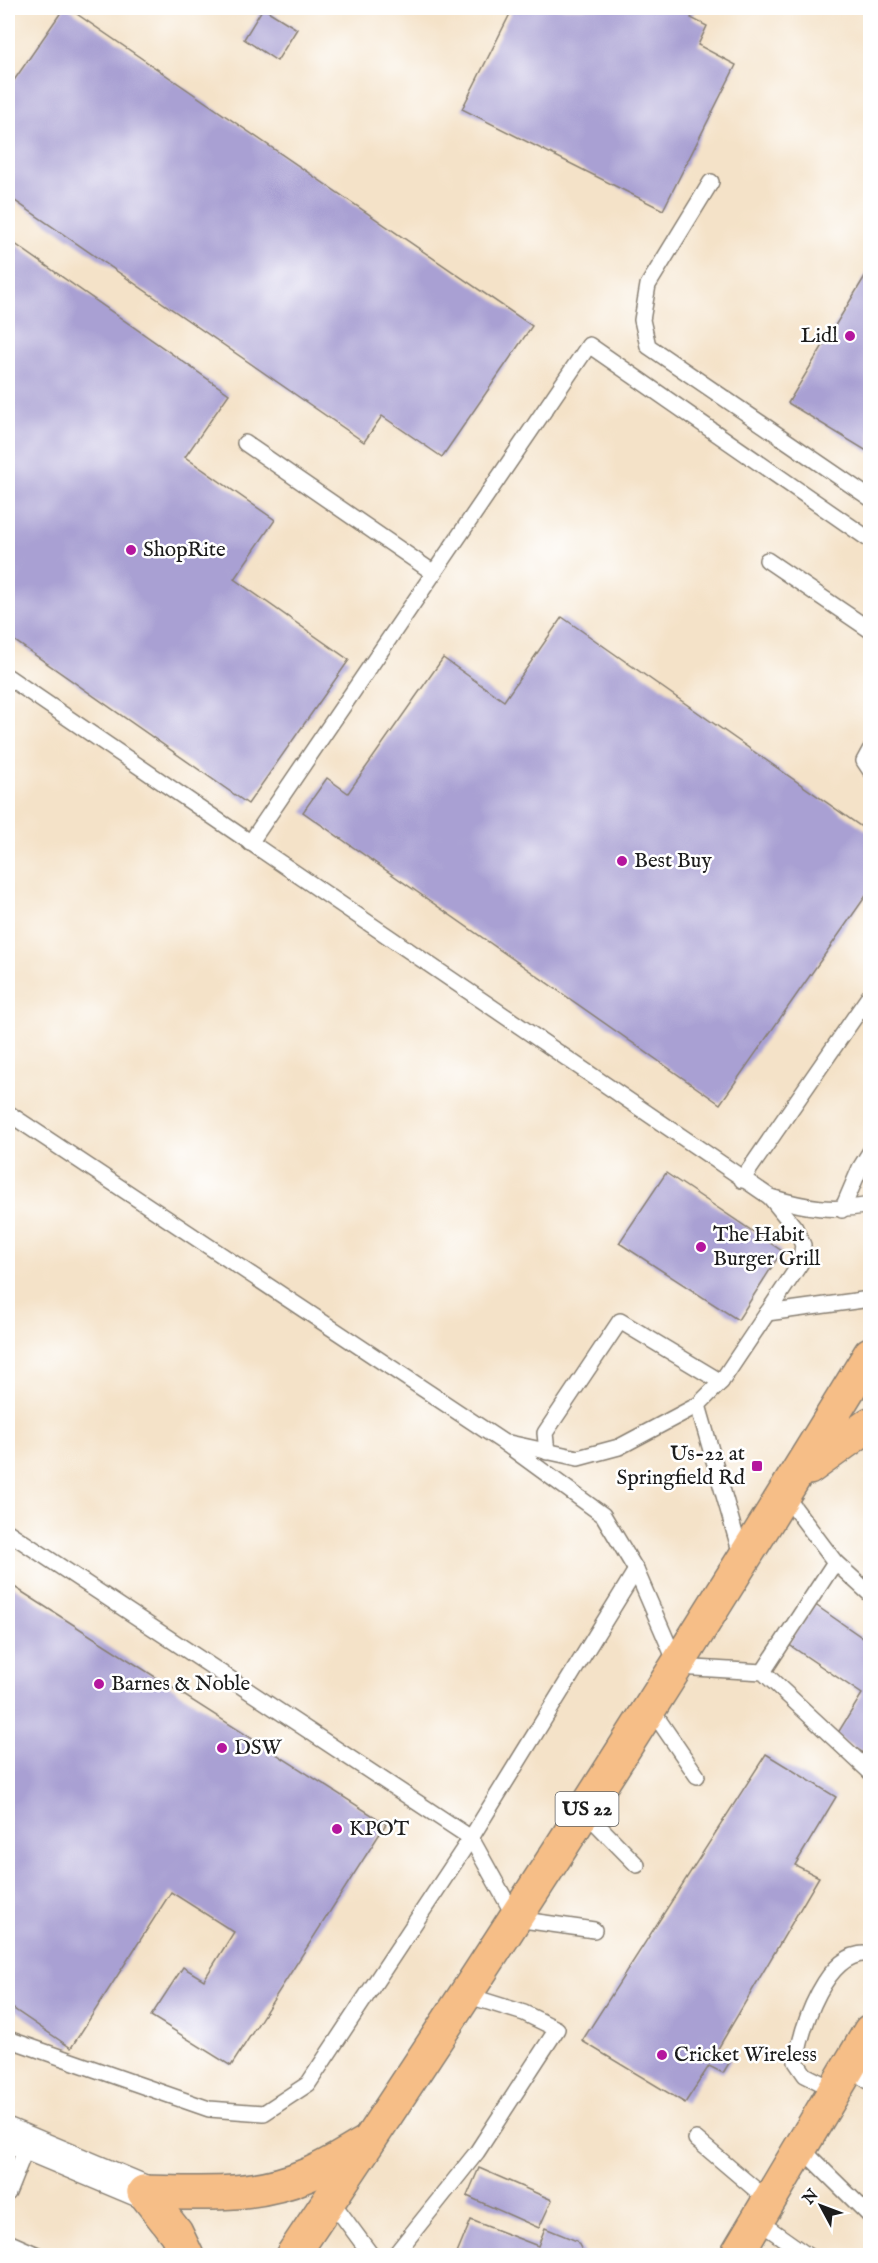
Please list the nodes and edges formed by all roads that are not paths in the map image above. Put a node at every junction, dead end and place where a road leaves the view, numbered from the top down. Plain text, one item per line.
1 (711, 182) dead end
2 (245, 443) dead end
3 (870, 498) edge
4 (870, 540) edge
5 (767, 560) dead end
6 (434, 573) junction
7 (870, 630) edge
8 (8, 677) edge
9 (870, 750) edge
10 (870, 770) edge
11 (250, 843) junction
12 (870, 995) edge
13 (8, 1113) edge
14 (870, 1152) edge
15 (742, 1180) junction
16 (770, 1197) junction
17 (870, 1205) edge
18 (842, 1210) junction
19 (870, 1299) edge
20 (766, 1313) junction
21 (870, 1354) edge
22 (721, 1382) junction
23 (698, 1406) junction
24 (870, 1424) edge
25 (503, 1442) junction
26 (547, 1452) junction
27 (789, 1487) junction
28 (8, 1532) edge
29 (835, 1562) junction
30 (743, 1563) junction
31 (636, 1570) junction
32 (870, 1594) edge
33 (678, 1667) junction
34 (763, 1672) junction
35 (651, 1709) junction
36 (870, 1772) edge
37 (697, 1776) dead end
38 (585, 1812) junction
39 (471, 1838) junction
40 (637, 1865) dead end
41 (516, 1919) junction
42 (594, 1930) dead end
43 (870, 1954) edge
44 (466, 1995) junction
45 (870, 2031) edge
46 (8, 2039) edge
47 (851, 2080) edge
48 (18, 2139) edge
49 (696, 2139) dead end
50 (371, 2140) junction
51 (800, 2147) junction
52 (144, 2192) junction
53 (8, 2193) edge
54 (330, 2199) junction
55 (763, 2210) junction
56 (870, 2216) edge
57 (8, 2242) edge
58 (40, 2256) edge
59 (187, 2256) edge
60 (292, 2256) edge
61 (372, 2256) edge
62 (394, 2256) edge
63 (736, 2256) edge
64 (808, 2256) edge

1 - 3 lane
2 - 6 lane
4 - 6 lane
5 - 7 lane
6 - 11 lane
8 - 11 lane
9 - 10 lane
11 - 15 lane
12 - 15 lane
13 - 25 lane
14 - 18 lane
15 - 16 lane
16 - 18 lane
16 - 20 lane
17 - 18 lane
19 - 20 lane
20 - 22 lane
21 - 27 highway, US 22
22 - 23 lane
22 - 26 lane
23 - 26 lane
23 - 30 lane
24 - 27 highway
25 - 26 lane
25 - 31 lane
27 - 29 lane
27 - 30 highway, US 22
28 - 39 lane
29 - 32 lane
29 - 34 lane
30 - 33 highway, US 22
31 - 33 lane
31 - 39 lane
33 - 34 lane
33 - 35 highway, US 22
34 - 36 lane
35 - 37 lane
35 - 38 highway, US 22
38 - 40 lane
38 - 41 highway, US 22
39 - 41 lane
39 - 46 lane
41 - 42 lane
41 - 44 highway, US 22
43 - 47 lane
44 - 50 highway, US 22
44 - 62 lane
45 - 47 highway
47 - 51 highway
48 - 52 street
48 - 53 lane
49 - 55 lane
50 - 52 highway
50 - 54 highway, US 22
51 - 55 highway
51 - 56 lane
52 - 59 highway
54 - 60 highway, US 22
54 - 61 lane
55 - 63 highway
55 - 64 lane
57 - 58 lane

